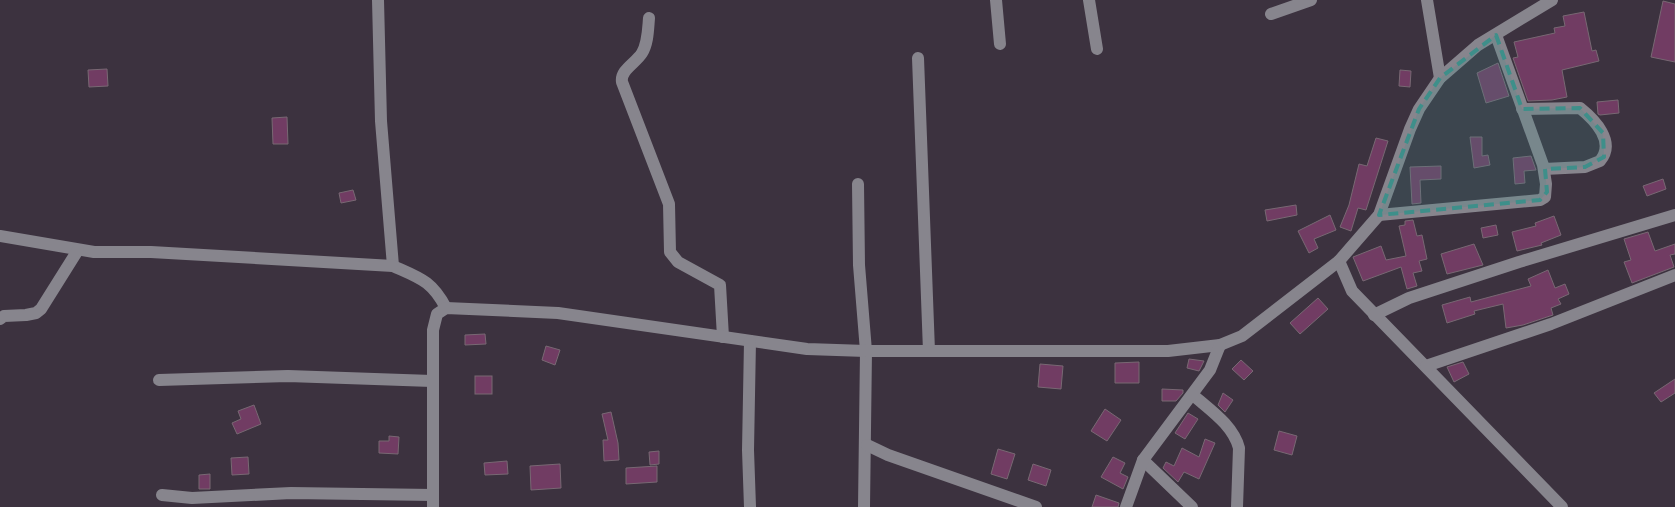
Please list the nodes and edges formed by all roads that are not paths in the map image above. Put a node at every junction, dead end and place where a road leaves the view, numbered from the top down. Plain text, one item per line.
1 (378, 0) edge
2 (996, 0) edge
3 (1089, 0) edge
4 (1311, 0) edge
5 (1426, 0) edge
6 (1552, 0) edge
7 (1271, 14) dead end
8 (650, 18) dead end
9 (1496, 35) junction
10 (1000, 44) dead end
11 (1097, 49) dead end
12 (918, 58) dead end
13 (1440, 78) junction
14 (1522, 109) junction
15 (1544, 169) junction
16 (858, 184) dead end
17 (1675, 215) edge
18 (1379, 216) junction
19 (0, 236) edge
20 (78, 250) junction
21 (1339, 261) junction
22 (394, 266) junction
23 (1675, 275) edge
24 (446, 308) junction
25 (1374, 315) junction
26 (0, 320) edge
27 (723, 337) junction
28 (750, 341) junction
29 (1220, 345) junction
30 (866, 351) junction
31 (929, 351) junction
32 (1426, 366) junction
33 (159, 380) dead end
34 (432, 380) junction
35 (1192, 395) junction
36 (867, 445) junction
37 (1143, 460) junction
38 (162, 496) dead end
39 (434, 501) edge
40 (750, 507) edge
41 (864, 507) edge
42 (1036, 507) edge
43 (1126, 507) edge
44 (1192, 507) edge
45 (1238, 507) edge
46 (1562, 507) edge

1 - 22 street
2 - 10 street
3 - 11 street
4 - 7 street
5 - 13 street
6 - 9 street
8 - 27 street
9 - 13 street
9 - 14 street
12 - 31 street
13 - 18 street
14 - 15 street
14 - 15 street
15 - 18 street
16 - 30 street
17 - 25 street
18 - 21 street
19 - 20 street
20 - 22 street
20 - 26 street
21 - 25 street
21 - 29 street
22 - 24 street
23 - 32 street
24 - 27 street
24 - 34 street
25 - 32 street
27 - 28 street
28 - 30 street
28 - 40 street
29 - 31 street
29 - 35 street
30 - 31 street
30 - 36 street
32 - 46 street
33 - 34 street
34 - 39 street
35 - 37 street
35 - 45 street
36 - 41 street
36 - 42 street
37 - 43 street
37 - 44 street
38 - 39 street

